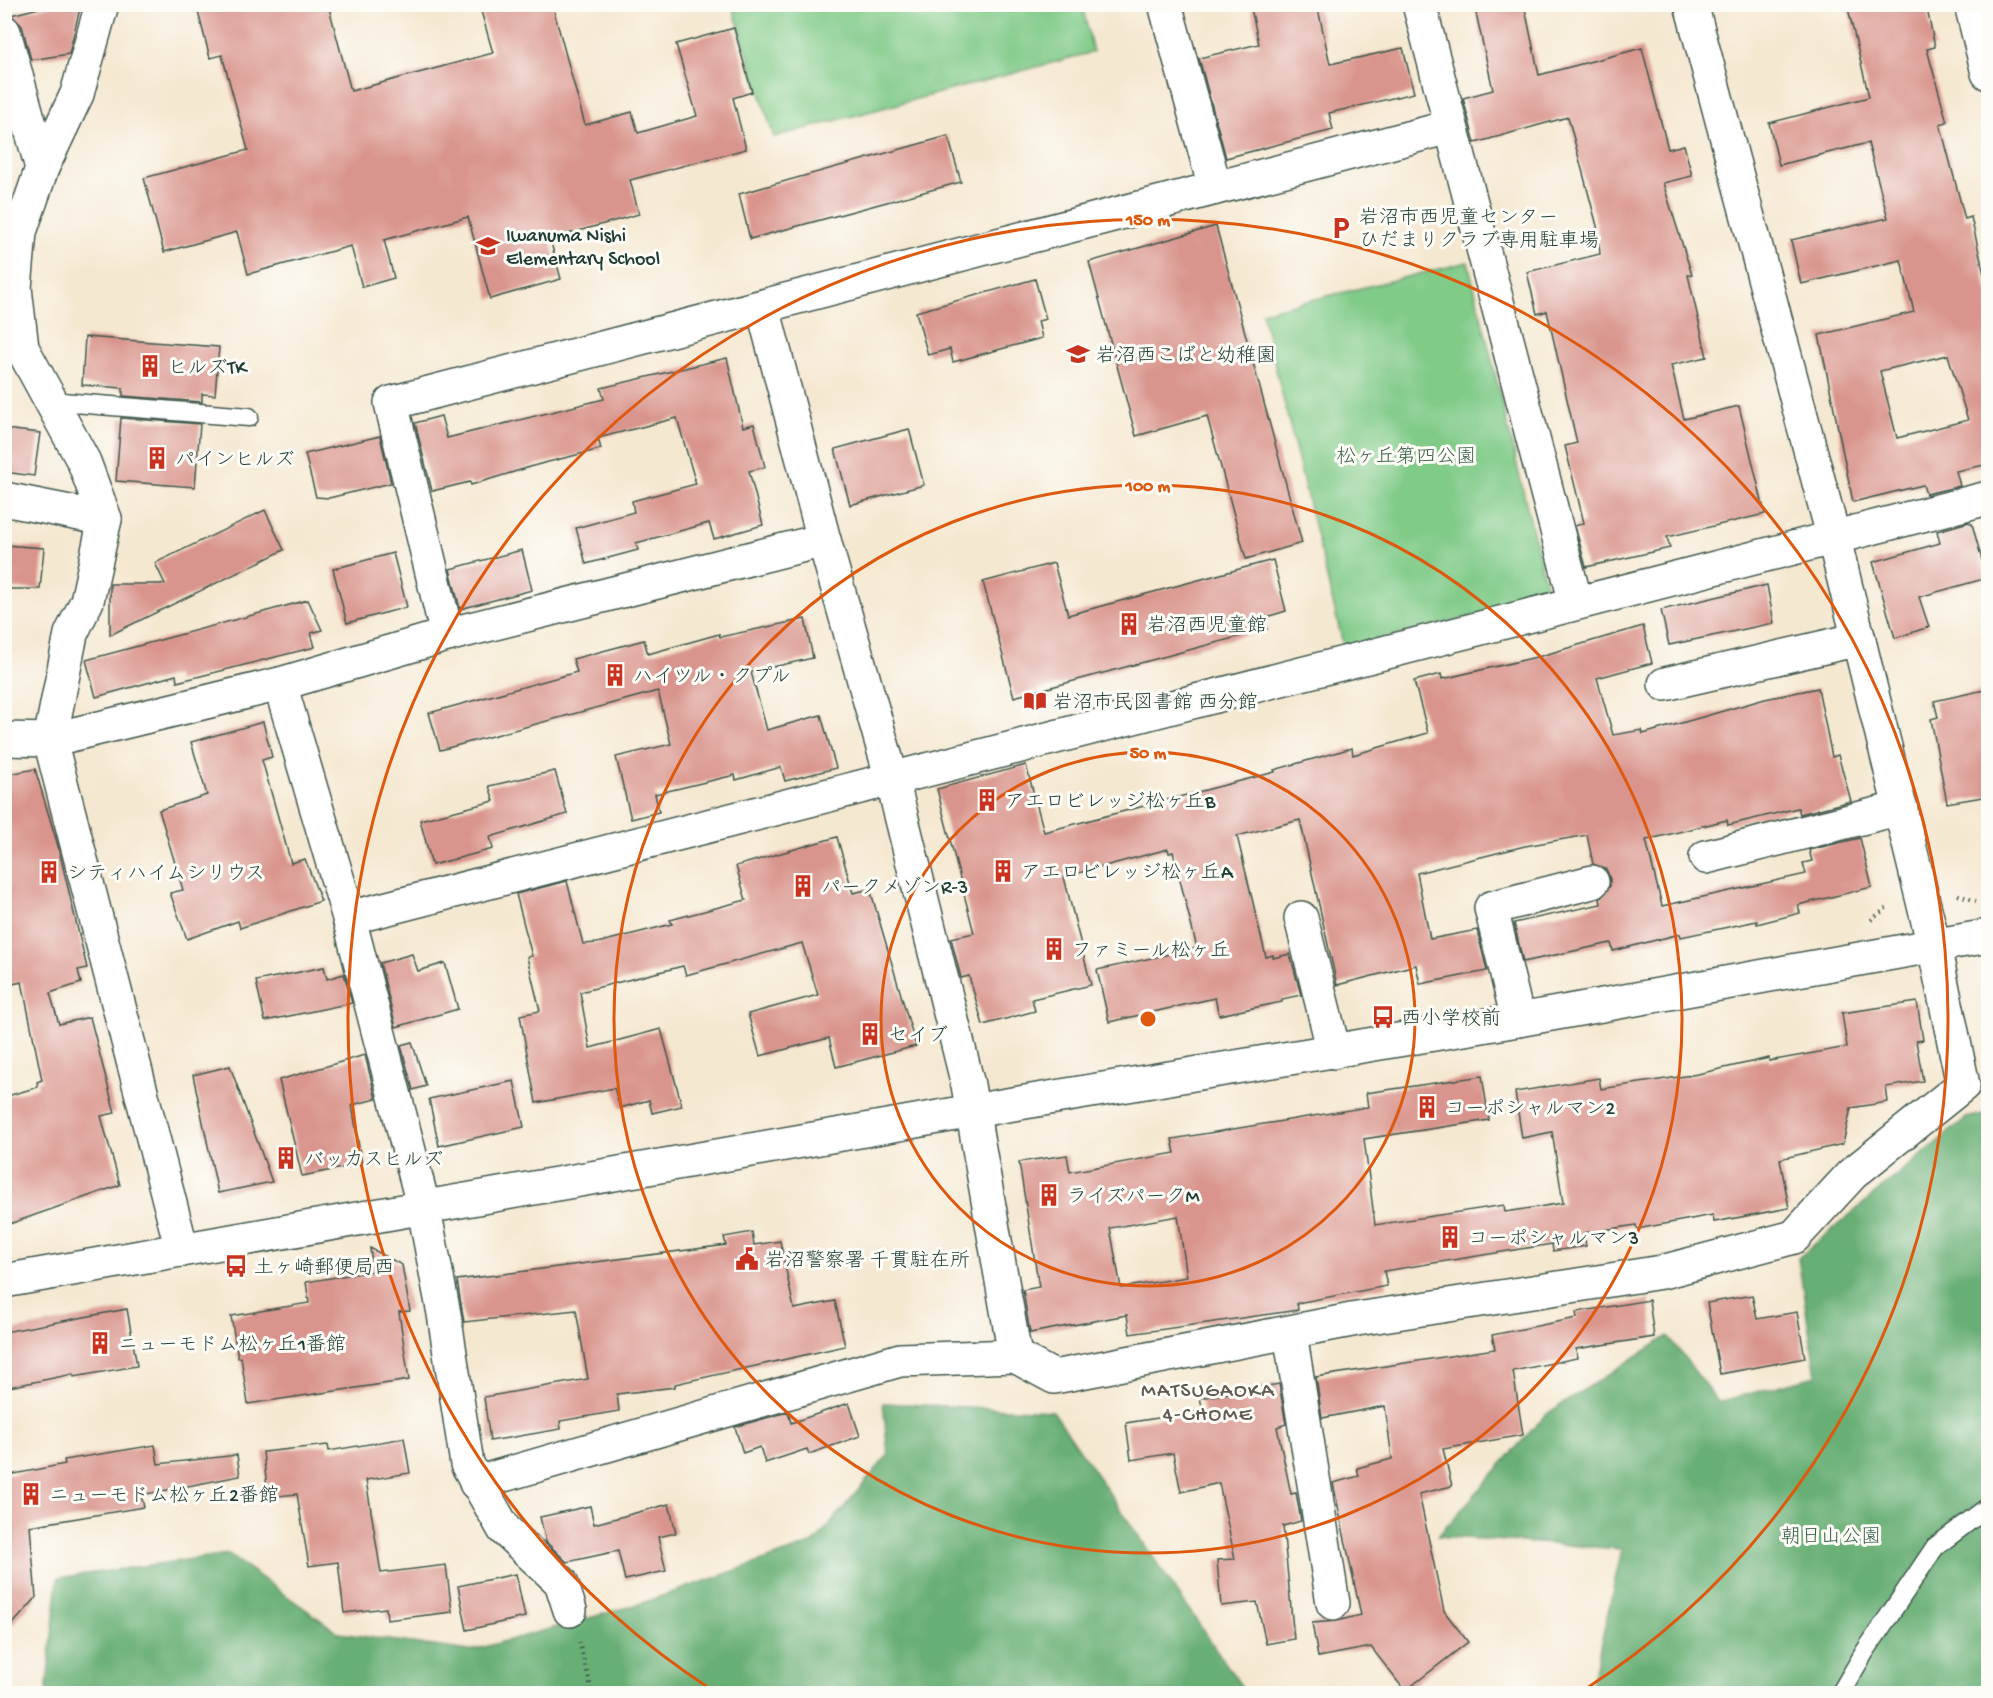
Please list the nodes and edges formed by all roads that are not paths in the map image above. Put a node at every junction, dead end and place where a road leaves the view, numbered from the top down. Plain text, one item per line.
1 (102, 4) edge
2 (1165, 4) edge
3 (1419, 4) edge
4 (1691, 4) edge
5 (1971, 4) edge
6 (4, 32) edge
7 (1989, 73) edge
8 (1450, 127) junction
9 (42, 168) junction
10 (1215, 188) junction
11 (763, 308) junction
12 (50, 401) junction
13 (249, 417) dead end
14 (1989, 498) edge
15 (4, 499) edge
16 (105, 519) junction
17 (1834, 539) junction
18 (824, 540) junction
19 (1576, 603) junction
20 (447, 635) junction
21 (1859, 639) junction
22 (280, 684) junction
23 (1665, 684) dead end
24 (4, 739) edge
25 (50, 740) junction
26 (892, 779) junction
27 (1901, 808) junction
28 (1706, 857) dead end
29 (1592, 882) dead end
30 (349, 918) junction
31 (1301, 918) dead end
32 (1989, 936) edge
33 (1934, 945) junction
34 (1518, 1020) junction
35 (1334, 1052) junction
36 (974, 1111) junction
37 (424, 1209) junction
38 (182, 1250) junction
39 (4, 1281) edge
40 (1290, 1334) junction
41 (1015, 1356) junction
42 (476, 1482) junction
43 (1989, 1507) edge
44 (1333, 1603) dead end
45 (570, 1610) road end
46 (1839, 1694) edge

1 - 9 street
2 - 10 street
3 - 8 street
4 - 17 street
5 - 7 street
6 - 9 street
8 - 10 street
8 - 19 street
9 - 12 street
10 - 11 street
11 - 18 street
11 - 20 street
12 - 13 lane
12 - 16 street
14 - 17 street
15 - 16 street
16 - 25 street
17 - 19 street
17 - 21 street
18 - 20 street
18 - 26 street
19 - 26 street
20 - 22 street
21 - 23 street
21 - 27 street
22 - 25 street
22 - 30 street
24 - 25 street
25 - 38 street
26 - 30 street
26 - 36 street
27 - 28 street
27 - 33 street
29 - 34 street
30 - 37 street
31 - 35 street
32 - 33 street
33 - 34 street
33 - 40 street
34 - 35 street
35 - 36 street
36 - 37 street
36 - 41 street
37 - 38 street
37 - 42 street
38 - 39 street
40 - 41 street
40 - 44 street
41 - 42 street
42 - 45 street
43 - 46 lane

